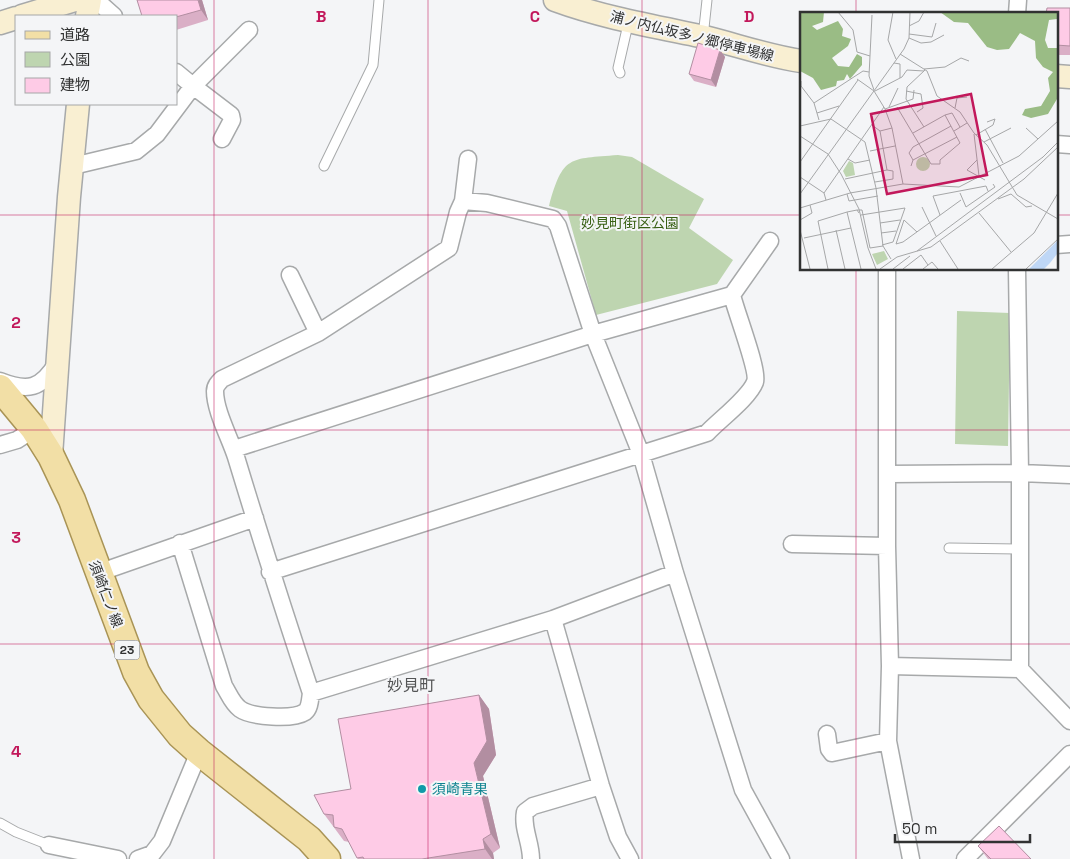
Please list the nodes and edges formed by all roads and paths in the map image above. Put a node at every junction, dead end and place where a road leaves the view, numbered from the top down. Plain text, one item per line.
1 (75, 0) edge
2 (90, 0) edge
3 (96, 0) edge
4 (378, 0) edge
5 (555, 0) edge
6 (708, 0) edge
7 (25, 15) edge
8 (87, 15) edge
9 (113, 15) edge
10 (15, 18) edge
11 (629, 20) junction
12 (0, 23) edge
13 (250, 30) dead end
14 (702, 37) junction
15 (800, 61) edge
16 (620, 73) dead end
17 (178, 74) edge
18 (193, 86) junction
19 (78, 105) edge
20 (222, 139) dead end
21 (468, 159) dead end
22 (72, 166) junction
23 (324, 166) dead end
24 (463, 201) junction
25 (770, 241) dead end
26 (888, 270) edge
27 (1017, 270) edge
28 (290, 275) dead end
29 (732, 296) junction
30 (318, 332) junction
31 (592, 334) junction
32 (57, 363) junction
33 (0, 381) edge
34 (0, 388) edge
35 (34, 429) junction
36 (0, 445) edge
37 (234, 449) junction
38 (641, 454) junction
39 (51, 456) junction
40 (1020, 473) junction
41 (888, 474) junction
42 (1070, 475) edge
43 (255, 518) junction
44 (180, 543) junction
45 (792, 544) dead end
46 (887, 546) junction
47 (949, 548) dead end
48 (1018, 549) junction
49 (98, 572) junction
50 (270, 572) junction
51 (675, 573) junction
52 (553, 619) junction
53 (890, 666) junction
54 (1020, 669) junction
55 (311, 693) junction
56 (1070, 722) edge
57 (827, 734) dead end
58 (888, 741) junction
59 (199, 752) junction
60 (1070, 754) edge
61 (601, 786) junction
62 (0, 823) edge
63 (49, 845) joint
64 (118, 859) edge
65 (138, 859) edge
66 (328, 859) edge
67 (531, 859) edge
68 (630, 859) edge
69 (782, 859) edge
70 (911, 859) edge
71 (965, 859) edge

1 - 7 street
2 - 8 street
3 - 9 street
4 - 23 lane
5 - 11 street, 浦ノ内仏坂多ノ郷停車場線
6 - 14 lane
10 - 12 street
11 - 14 street, 浦ノ内仏坂多ノ郷停車場線
11 - 16 lane
13 - 18 street
14 - 15 street, 浦ノ内仏坂多ノ郷停車場線
17 - 18 street
18 - 20 street
18 - 22 street
19 - 22 street
21 - 24 street
22 - 32 street
24 - 30 street
24 - 31 street
25 - 29 street
26 - 41 street
27 - 40 street
28 - 30 street
29 - 31 street
29 - 38 street
30 - 37 street
31 - 37 street
31 - 38 street
32 - 33 street
32 - 39 street
34 - 35 main road, 須崎仁ノ線 / 23
35 - 36 street
35 - 39 main road, 須崎仁ノ線 / 23
37 - 43 street
38 - 50 street
38 - 51 street
39 - 49 main road, 須崎仁ノ線 / 23
40 - 41 street
40 - 42 street
40 - 48 street
41 - 46 street
43 - 44 street
43 - 50 street
44 - 49 street
44 - 55 street
45 - 46 street
46 - 53 street
47 - 48 lane
48 - 54 street
49 - 59 main road, 須崎仁ノ線 / 23
50 - 55 street
51 - 52 street
51 - 69 street
52 - 55 street
52 - 61 street
53 - 54 street
53 - 58 street
54 - 56 street
57 - 58 street
58 - 70 street
59 - 65 street
59 - 66 main road, 須崎仁ノ線 / 23
60 - 71 street
61 - 67 street
61 - 68 street
62 - 63 lane
63 - 64 street

